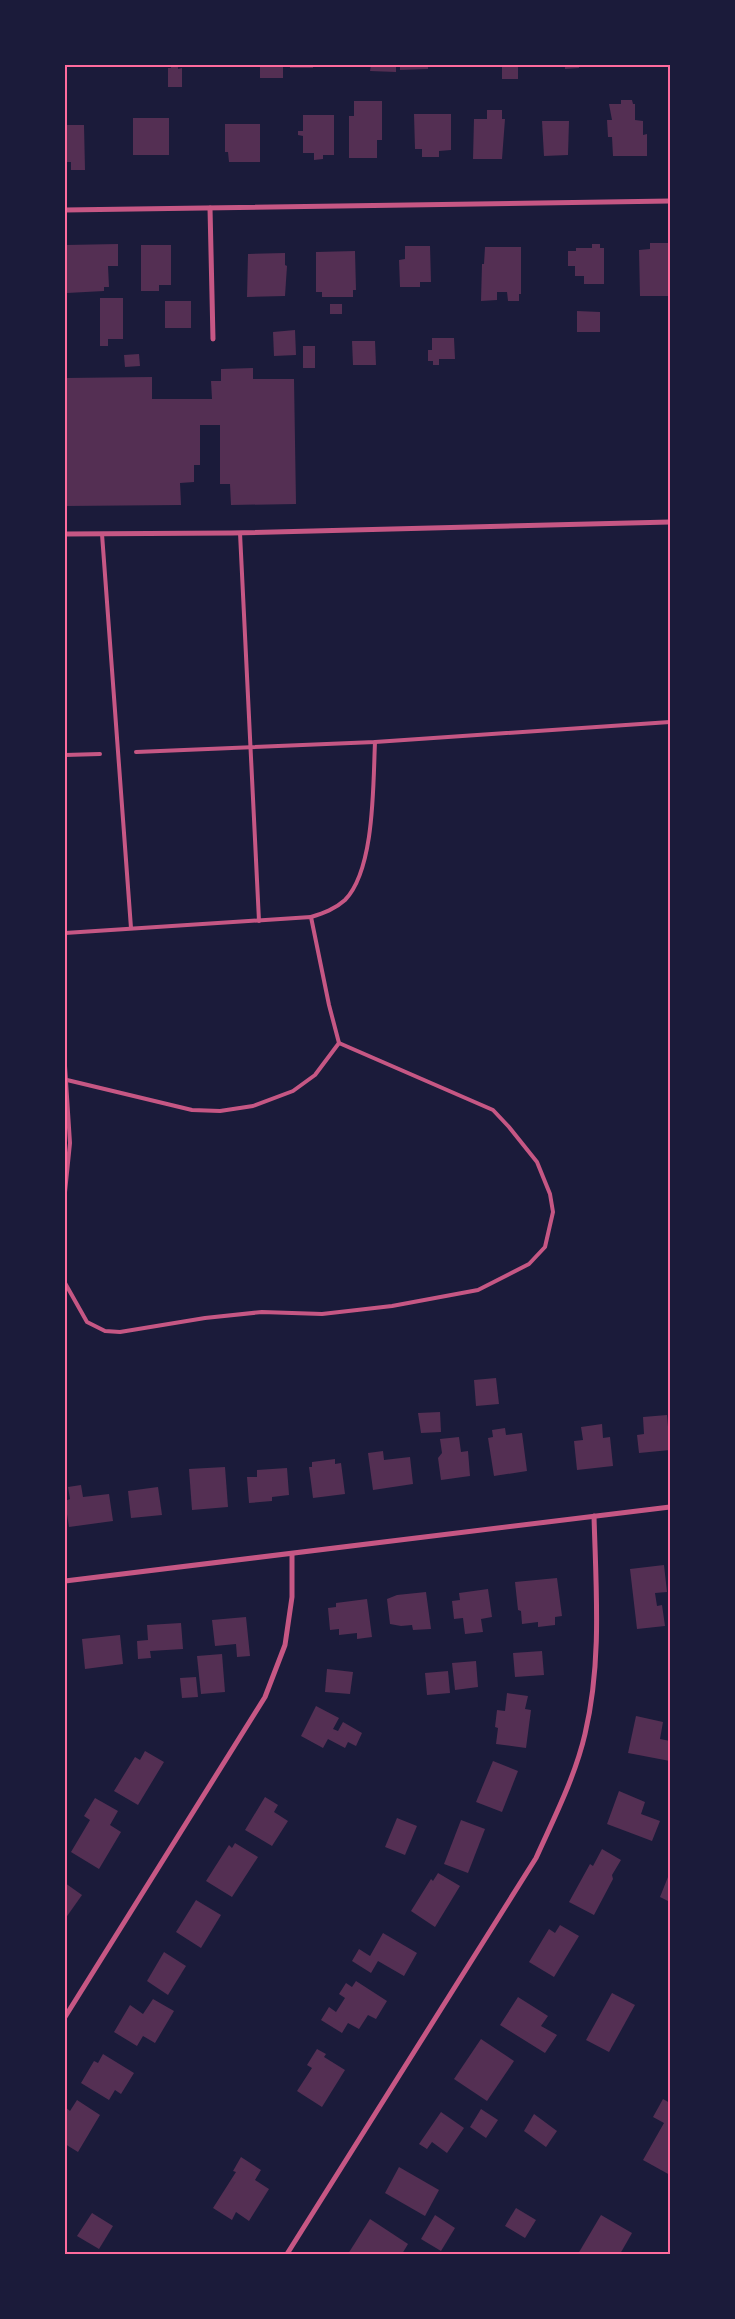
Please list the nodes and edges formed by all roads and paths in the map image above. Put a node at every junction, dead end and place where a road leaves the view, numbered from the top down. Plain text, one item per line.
1 (670, 201) edge
2 (210, 208) junction
3 (65, 210) edge
4 (213, 339) dead end
5 (670, 522) edge
6 (240, 533) junction
7 (65, 534) edge
8 (102, 534) junction
9 (670, 722) edge
10 (375, 742) junction
11 (250, 747) junction
12 (136, 752) dead end
13 (100, 754) dead end
14 (65, 755) edge
15 (311, 918) junction
16 (259, 921) junction
17 (131, 928) junction
18 (65, 932) edge
19 (339, 1043) junction
20 (65, 1066) edge
21 (67, 1080) junction
22 (65, 1192) edge
23 (65, 1283) edge
24 (670, 1507) edge
25 (594, 1516) junction
26 (292, 1554) junction
27 (65, 1581) edge
28 (65, 2017) edge
29 (286, 2254) edge

1 - 2 street
2 - 3 street
2 - 4 street
5 - 6 street
6 - 8 street
6 - 11 lane
7 - 8 street
8 - 17 lane
9 - 10 lane
10 - 11 lane
10 - 15 lane
11 - 12 lane
11 - 16 lane
13 - 14 lane
15 - 16 lane
15 - 19 lane
16 - 17 lane
17 - 18 lane
19 - 21 lane
19 - 23 lane
20 - 21 lane
21 - 22 lane
24 - 25 street
25 - 26 street
25 - 29 street
26 - 27 street
26 - 28 street

